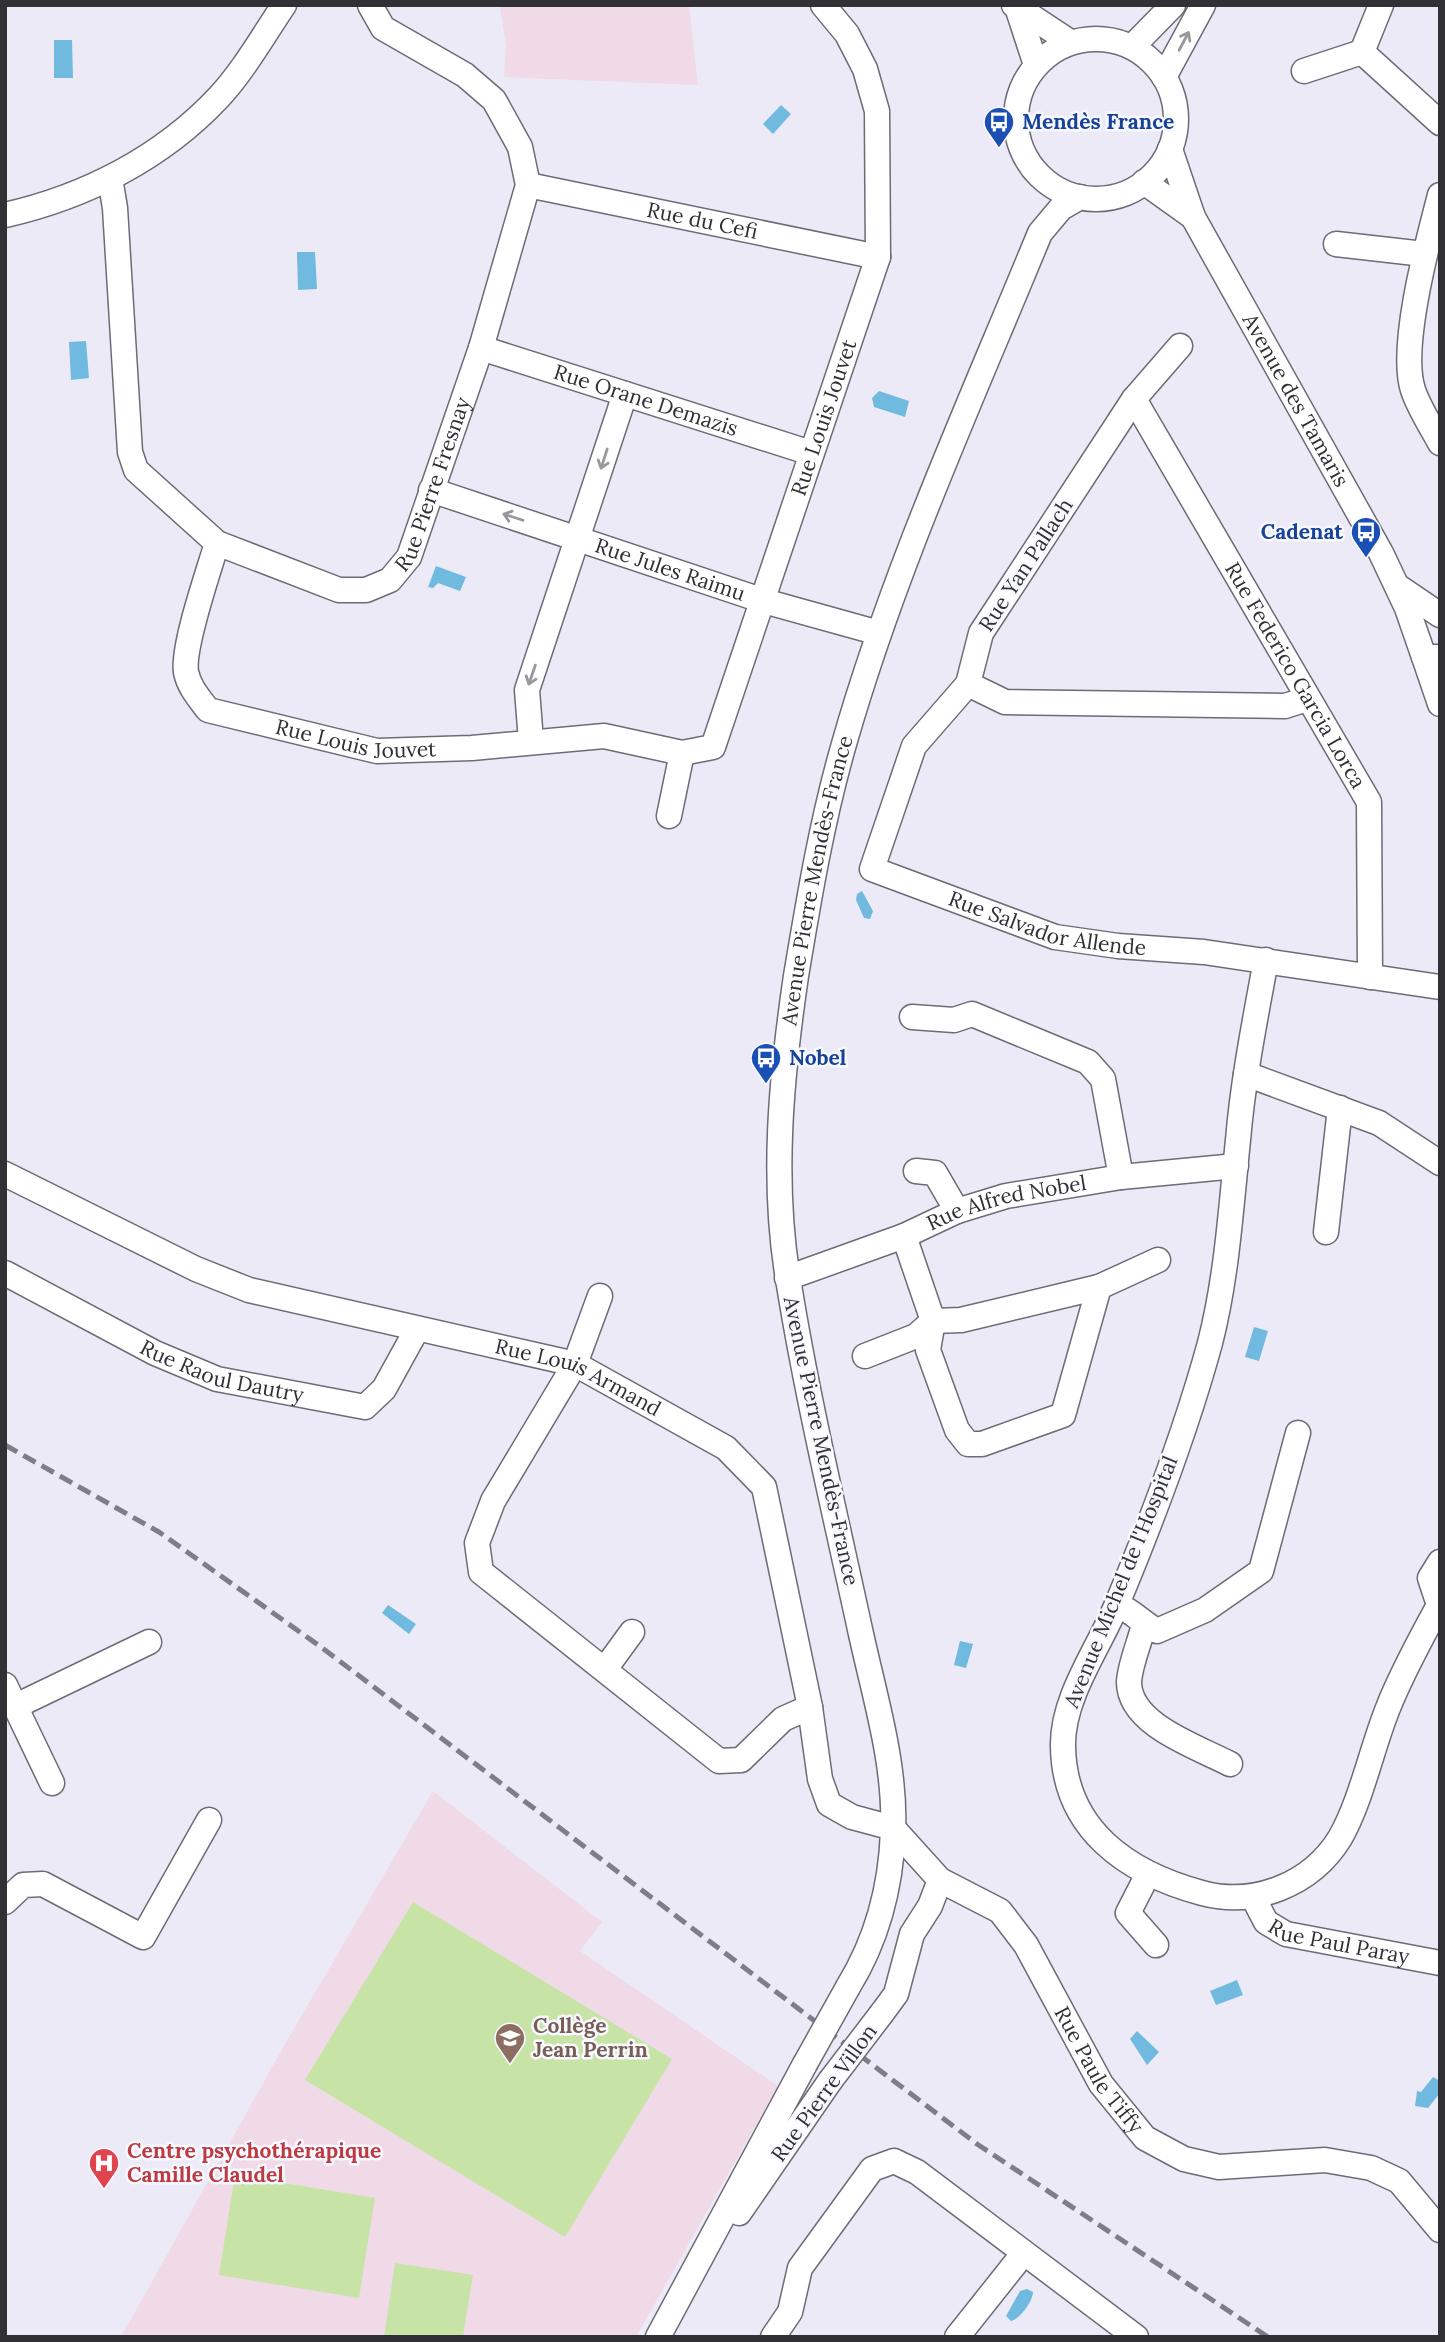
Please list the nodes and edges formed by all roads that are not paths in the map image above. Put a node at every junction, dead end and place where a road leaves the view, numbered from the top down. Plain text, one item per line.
1 (284, 5) edge
2 (370, 5) edge
3 (823, 5) edge
4 (1173, 5) edge
5 (1203, 5) edge
6 (1381, 5) edge
7 (1016, 8) edge
8 (1070, 42) junction
9 (1132, 47) junction
10 (1362, 52) junction
11 (1036, 65) junction
12 (1304, 71) dead end
13 (1164, 77) junction
14 (1440, 122) edge
15 (1170, 149) junction
16 (110, 178) junction
17 (1042, 178) junction
18 (1144, 183) junction
19 (528, 184) junction
20 (1440, 195) edge
21 (1080, 197) junction
22 (5, 215) edge
23 (1193, 217) junction
24 (1040, 233) junction
25 (1336, 244) dead end
26 (1424, 254) junction
27 (878, 257) junction
28 (1180, 346) dead end
29 (481, 348) junction
30 (625, 394) junction
31 (1133, 399) junction
32 (1440, 443) edge
33 (811, 453) junction
34 (431, 490) junction
35 (578, 538) junction
36 (217, 543) junction
37 (1396, 585) junction
38 (764, 601) junction
39 (1440, 615) edge
40 (879, 633) junction
41 (1432, 657) edge
42 (968, 684) junction
43 (1307, 699) junction
44 (1440, 704) edge
45 (531, 741) junction
46 (682, 753) junction
47 (669, 816) dead end
48 (1266, 960) junction
49 (1370, 977) junction
50 (1440, 987) edge
51 (912, 1017) dead end
52 (1246, 1074) junction
53 (1340, 1108) junction
54 (1440, 1163) edge
55 (1236, 1166) junction
56 (916, 1171) dead end
57 (5, 1174) edge
58 (1121, 1177) junction
59 (957, 1211) junction
60 (1326, 1231) dead end
61 (904, 1236) junction
62 (1158, 1260) dead end
63 (5, 1273) edge
64 (788, 1278) junction
65 (1099, 1287) junction
66 (600, 1296) dead end
67 (933, 1321) junction
68 (416, 1331) junction
69 (865, 1356) dead end
70 (575, 1364) junction
71 (1298, 1433) dead end
72 (1440, 1562) edge
73 (1439, 1604) edge
74 (1117, 1605) junction
75 (1144, 1624) junction
76 (632, 1632) dead end
77 (149, 1642) dead end
78 (605, 1669) junction
79 (11, 1695) edge
80 (810, 1707) junction
81 (1230, 1764) dead end
82 (52, 1783) dead end
83 (209, 1820) dead end
84 (893, 1828) junction
85 (1148, 1874) junction
86 (940, 1880) junction
87 (1253, 1897) junction
88 (5, 1902) edge
89 (1156, 1945) dead end
90 (1440, 1963) edge
91 (854, 1978) joint
92 (1440, 2230) edge
93 (1023, 2254) junction
94 (681, 2293) junction
95 (658, 2337) edge
96 (773, 2337) edge
97 (957, 2337) edge
98 (1136, 2337) edge

1 - 16 street
2 - 19 street, Rue Pierre Fresnay
3 - 27 street, Rue Louis Jouvet
4 - 9 street
13 -> 5 street
6 - 10 street
7 - 8 street
7 - 11 street
8 - 9 street
8 - 11 street
9 - 13 street
10 - 12 street
10 - 14 street
11 - 17 street
13 - 15 street
15 - 18 street
15 - 23 street, Avenue des Tamaris
16 - 22 street
16 - 36 street, Rue Pierre Fresnay
17 - 21 street
17 - 24 street, Avenue Pierre Mendès-France
18 - 21 street
18 - 23 street, Avenue des Tamaris
19 - 27 street, Rue du Cefi
19 - 29 street, Rue Pierre Fresnay
20 - 26 street
21 - 24 street, Avenue Pierre Mendès-France
23 - 37 street, Avenue des Tamaris
24 - 40 street, Avenue Pierre Mendès-France
25 - 26 street
26 - 32 street
27 - 33 street, Rue Louis Jouvet
28 - 31 street, Rue Yan Pallach
29 - 30 street, Rue Orane Demazis
29 - 34 street, Rue Pierre Fresnay
30 - 33 street, Rue Orane Demazis
30 -> 35 street, Rue Jules Raimu
31 - 42 street, Rue Yan Pallach
31 - 43 street, Rue Federico Garcia Lorca
33 - 38 street, Rue Louis Jouvet
35 -> 34 street, Rue Jules Raimu
34 - 36 street, Rue Pierre Fresnay
35 - 38 street, Rue Jules Raimu
35 -> 45 street, Rue Jules Raimu
36 - 45 street, Rue Louis Jouvet
37 - 39 street, Avenue des Tamaris
37 - 41 street, Avenue des Tamaris
38 - 40 street, Rue Jules Raimu
38 - 46 street, Rue Louis Jouvet
40 - 64 street, Avenue Pierre Mendès-France
41 - 44 street
42 - 43 street
42 - 48 street, Rue Salvador Allende
43 - 49 street, Rue Federico Garcia Lorca
45 - 46 street, Rue Louis Jouvet
46 - 47 street
48 - 49 street, Rue Salvador Allende
48 - 52 street, Avenue Michel de l'Hospital
49 - 50 street, Rue Salvador Allende
51 - 58 street
52 - 53 street
52 - 55 street, Avenue Michel de l'Hospital
53 - 54 street
53 - 60 street
55 - 58 street, Rue Alfred Nobel
55 - 74 street, Avenue Michel de l'Hospital
56 - 59 street
57 - 68 street, Rue Louis Armand
58 - 59 street, Rue Alfred Nobel
59 - 61 street, Rue Alfred Nobel
61 - 64 street, Rue Alfred Nobel
61 - 67 street
62 - 65 street
63 - 68 street, Rue Raoul Dautry
64 - 84 street, Avenue Pierre Mendès-France
65 - 67 street
65 - 67 street
66 - 70 street
67 - 69 street
68 - 70 street, Rue Louis Armand
70 - 78 street
70 - 80 street, Rue Louis Armand
71 - 75 street
72 - 73 street
73 - 87 street, Avenue Michel de l'Hospital
74 - 75 street
74 - 85 street, Avenue Michel de l'Hospital
75 - 81 street
76 - 78 street
77 - 79 street
78 - 80 street
79 - 82 street
80 - 84 street, Rue Louis Armand
83 - 88 street
84 - 86 street, Rue Paule Tiffy
84 - 91 street, Avenue Pierre Mendès-France
85 - 87 street, Avenue Michel de l'Hospital
85 - 89 street
86 - 92 street, Rue Paule Tiffy
86 - 94 street, Rue Pierre Villon, bridge
87 - 90 street, Rue Paul Paray
91 - 94 street, Rue Pierre Villon, bridge
93 - 96 street
93 - 97 street
93 - 98 street
94 - 95 street, Rue Pierre Villon

